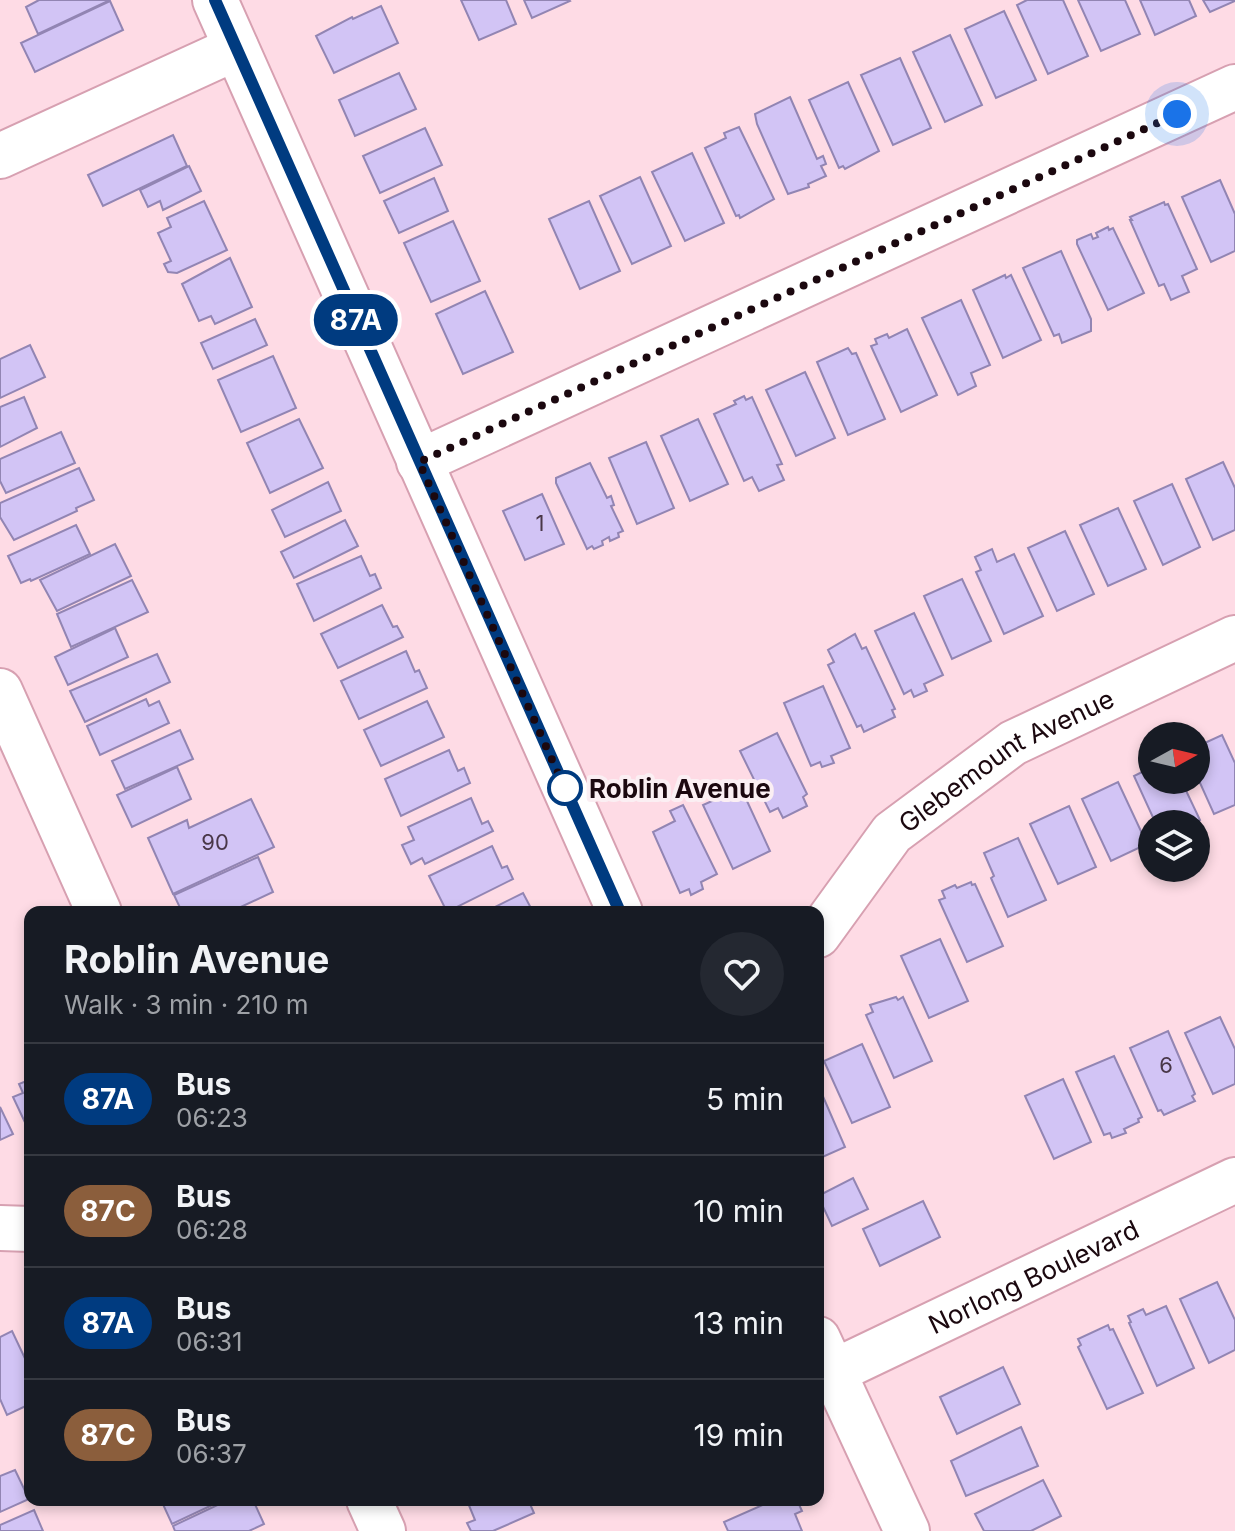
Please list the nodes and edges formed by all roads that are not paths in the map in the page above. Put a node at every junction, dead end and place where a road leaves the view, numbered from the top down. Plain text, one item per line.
1 (229, 15) edge
2 (1235, 87) edge
3 (0, 156) edge
4 (419, 462) junction
5 (1235, 638) edge
6 (0, 691) edge
7 (96, 906) edge
8 (617, 906) edge
9 (824, 927) edge
10 (1235, 1180) edge
11 (0, 1228) edge
12 (24, 1229) edge
13 (826, 1356) edge
14 (372, 1506) edge
15 (383, 1531) edge
16 (907, 1531) edge

1 - 3 street
1 - 4 street
2 - 4 street
4 - 8 street
5 - 9 street, Glebemount Avenue
6 - 7 street
10 - 13 street, Norlong Boulevard
11 - 12 street
13 - 16 street
14 - 15 street

